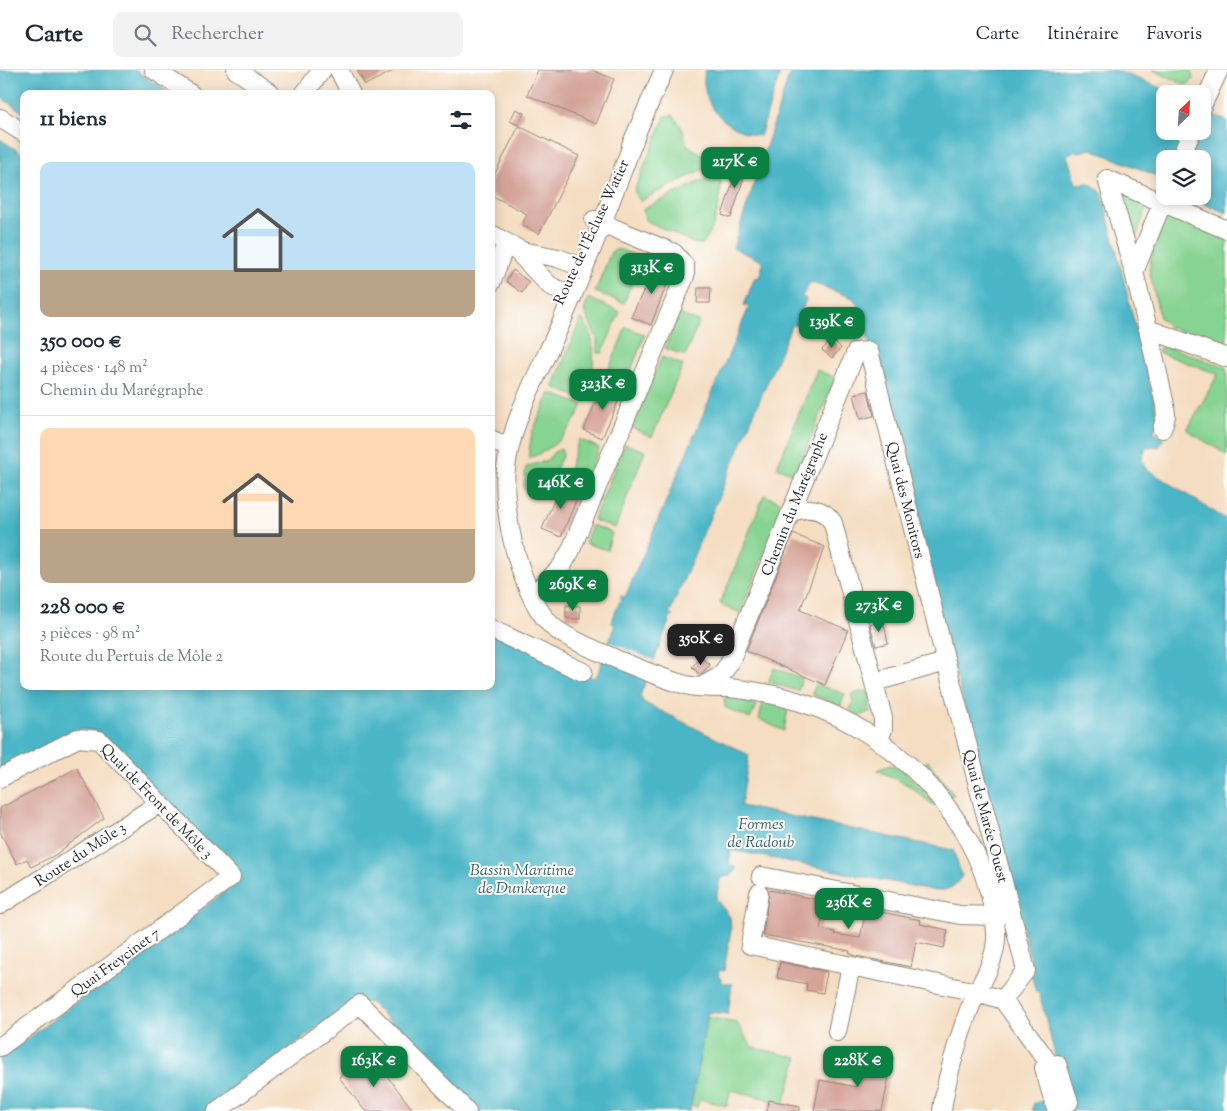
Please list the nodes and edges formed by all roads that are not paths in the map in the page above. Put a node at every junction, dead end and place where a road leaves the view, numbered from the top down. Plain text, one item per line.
1 (154, 70) edge
2 (236, 70) edge
3 (322, 70) edge
4 (339, 70) edge
5 (664, 70) edge
6 (1219, 70) edge
7 (1211, 88) edge
8 (185, 90) edge
9 (266, 90) edge
10 (307, 90) edge
11 (349, 90) edge
12 (0, 118) edge
13 (20, 130) edge
14 (1156, 196) edge
15 (1162, 205) edge
16 (1176, 205) edge
17 (598, 221) junction
18 (1227, 230) edge
19 (504, 242) edge
20 (579, 266) junction
21 (495, 270) edge
22 (1134, 272) junction
23 (567, 294) junction
24 (1148, 329) junction
25 (856, 352) joint
26 (1227, 358) edge
27 (1162, 429) dead end
28 (495, 441) edge
29 (509, 449) junction
30 (791, 512) junction
31 (533, 596) junction
32 (495, 631) edge
33 (732, 657) junction
34 (946, 662) junction
35 (583, 672) dead end
36 (874, 682) junction
37 (700, 687) junction
38 (752, 691) junction
39 (879, 740) junction
40 (0, 778) edge
41 (160, 803) junction
42 (231, 877) joint
43 (0, 905) edge
44 (994, 916) junction
45 (851, 966) junction
46 (978, 992) junction
47 (1003, 1000) junction
48 (837, 1032) dead end
49 (0, 1047) edge
50 (1051, 1066) dead end
51 (947, 1081) junction
52 (217, 1111) edge
53 (467, 1111) edge
54 (934, 1111) edge
55 (942, 1111) edge

1 - 8 street
2 - 9 street
3 - 10 street
4 - 11 street
5 - 17 street, Route de l'Écluse Watier
6 - 7 street
12 - 13 street
14 - 22 street
15 - 22 street
16 - 18 street
17 - 20 street, Route de l'Écluse Watier
17 - 31 street
19 - 20 street
19 - 21 street
19 - 23 street
20 - 23 street, Route de l'Écluse Watier
22 - 24 street
23 - 29 street, Route de l'Écluse Watier
24 - 26 street
24 - 27 street
25 - 30 street, Chemin du Marégraphe
25 - 34 street, Quai des Monitors
28 - 29 street
29 - 31 street, Route de l'Écluse Watier
30 - 33 street, Chemin du Marégraphe
30 - 36 street
31 - 37 street, Route de l'Écluse Watier
32 - 35 street
33 - 37 street, Chemin du Marégraphe
33 - 38 street
34 - 36 street
34 - 47 street, Quai de Marée Ouest
36 - 39 street
37 - 38 street, Route de l'Écluse Watier
38 - 39 street, Route de l'Écluse Watier
39 - 44 street, Route de l'Écluse Watier
40 - 41 street, Quai de Front de Môle 3
41 - 42 street, Quai de Front de Môle 3
41 - 43 street, Route du Môle 3
42 - 49 street, Quai Freycinet 7
44 - 45 street
44 - 46 street, Route de l'Écluse Watier
45 - 46 street
45 - 48 street
46 - 47 street
46 - 51 street, Route de l'Écluse Watier
47 - 50 street
51 - 54 street
51 - 55 street
52 - 53 street

